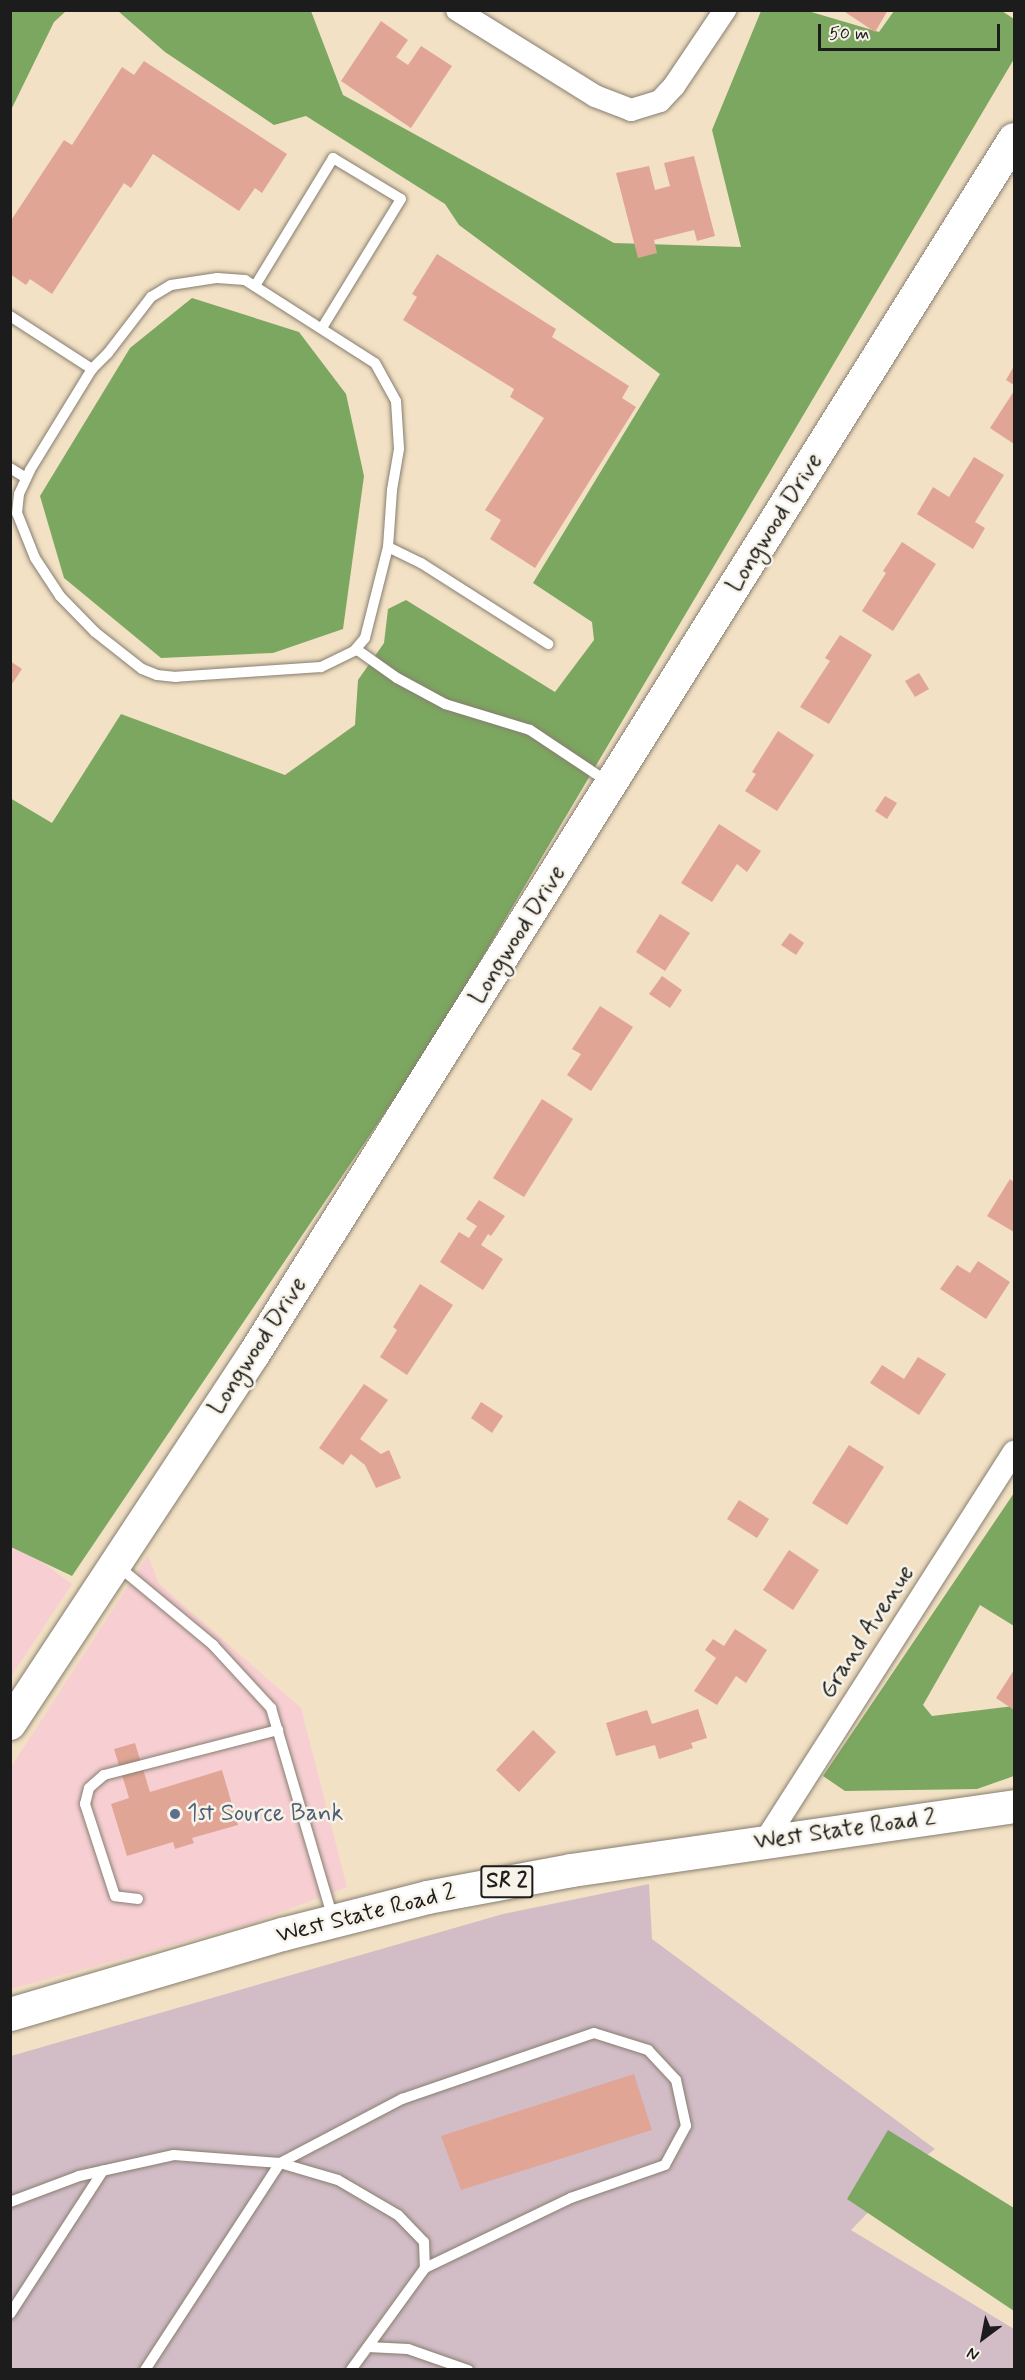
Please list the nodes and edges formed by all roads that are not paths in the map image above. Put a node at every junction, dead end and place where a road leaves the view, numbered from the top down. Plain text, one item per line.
1 (457, 10) edge
2 (725, 10) edge
3 (1014, 139) edge
4 (255, 286) junction
5 (10, 316) edge
6 (322, 328) junction
7 (92, 369) junction
8 (10, 468) edge
9 (26, 478) junction
10 (388, 547) junction
11 (548, 644) dead end
12 (356, 648) junction
13 (612, 784) junction
14 (1014, 1452) edge
15 (116, 1564) junction
16 (10, 1724) edge
17 (278, 1730) junction
18 (1014, 1806) edge
19 (765, 1840) junction
20 (138, 1899) dead end
21 (334, 1921) junction
22 (10, 2014) edge
23 (280, 2163) junction
24 (103, 2170) junction
25 (10, 2202) edge
26 (425, 2268) junction
27 (10, 2314) edge
28 (368, 2347) junction
29 (466, 2369) edge
30 (145, 2370) edge
31 (351, 2370) edge

1 - 2 street
3 - 13 main road, Longwood Drive
4 - 6 lane
4 - 6 lane
4 - 7 lane
5 - 7 lane
6 - 10 lane
7 - 9 lane
8 - 9 lane
9 - 12 lane
10 - 11 lane
10 - 12 lane
12 - 13 lane
13 - 15 main road, Longwood Drive
14 - 19 street, Grand Avenue
15 - 16 main road, Longwood Drive
15 - 17 lane
17 - 20 lane
17 - 21 lane
18 - 19 main road, West State Road 2 / SR 2
19 - 21 main road, West State Road 2 / SR 2
21 - 22 main road, West State Road 2 / SR 2
23 - 24 lane
23 - 26 lane
23 - 26 lane
23 - 30 lane
24 - 25 lane
24 - 27 lane
26 - 28 lane
28 - 29 lane
28 - 31 lane

